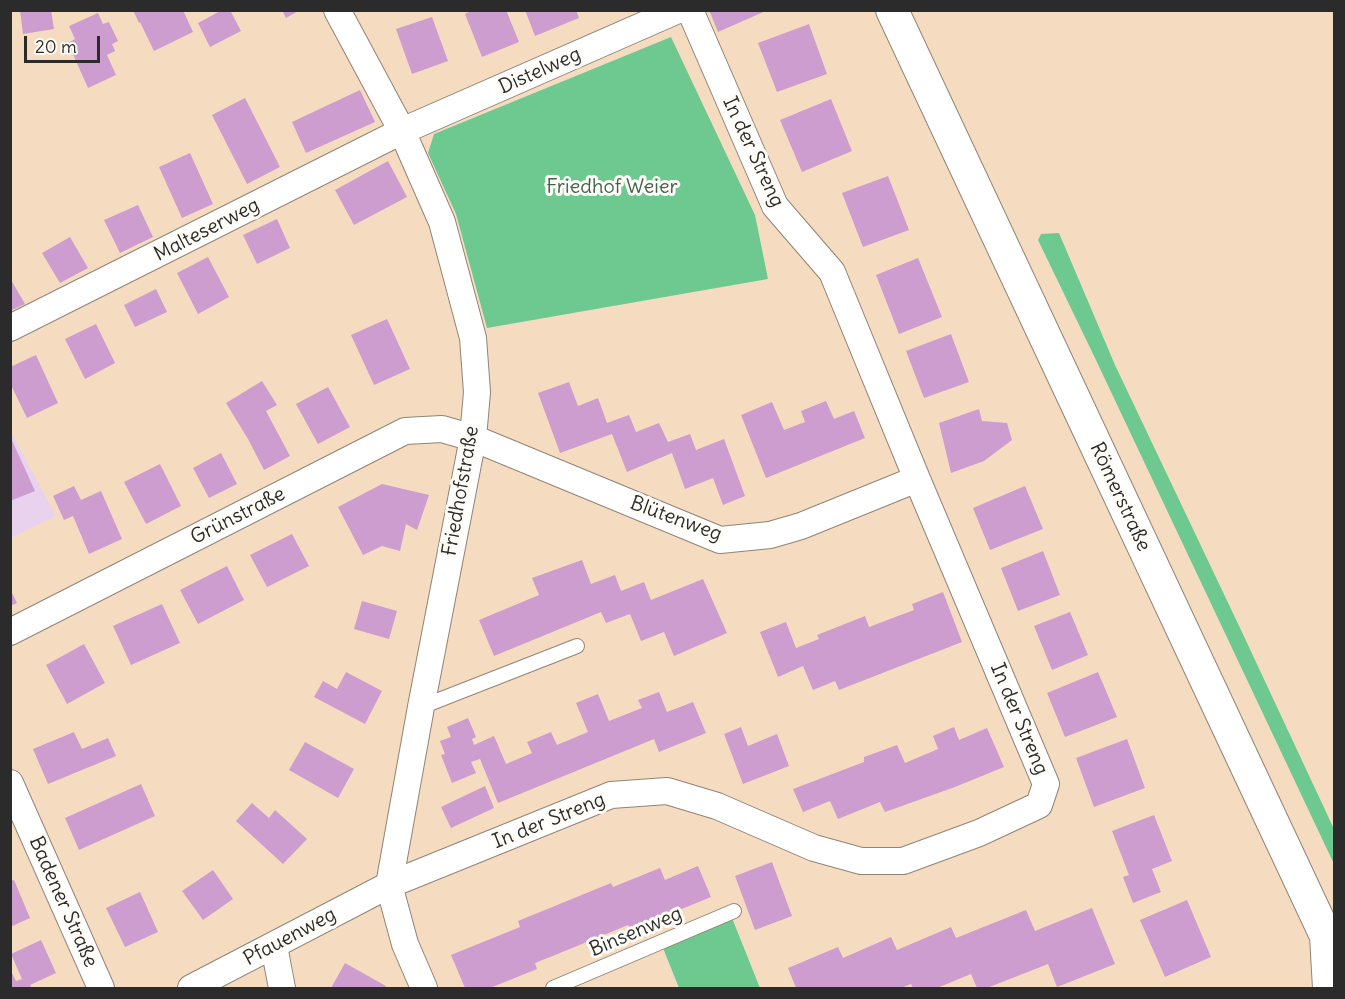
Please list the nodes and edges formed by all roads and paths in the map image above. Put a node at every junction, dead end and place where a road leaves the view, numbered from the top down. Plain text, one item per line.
1 (337, 10) edge
2 (678, 10) edge
3 (690, 10) edge
4 (892, 10) edge
5 (402, 131) junction
6 (10, 328) edge
7 (472, 438) junction
8 (917, 478) junction
9 (10, 632) edge
10 (577, 646) dead end
11 (421, 707) junction
12 (10, 783) edge
13 (389, 885) junction
14 (734, 911) dead end
15 (274, 946) junction
16 (101, 988) edge
17 (191, 988) edge
18 (282, 988) edge
19 (424, 988) edge
20 (553, 988) edge
21 (1329, 988) edge

1 - 5 street, Friedhofstraße
2 - 5 street, Distelweg
3 - 8 street, In der Streng
4 - 21 street, Römerstraße
5 - 6 street, Malteserweg
5 - 7 street, Friedhofstraße
7 - 8 street, Blütenweg
7 - 9 street, Grünstraße
7 - 11 street, Friedhofstraße
8 - 13 street, In der Streng
10 - 11 lane
11 - 13 street, Friedhofstraße
12 - 16 street, Badener Straße
13 - 15 street, Pfauenweg
13 - 19 street, Friedhofstraße
14 - 20 lane, Binsenweg
15 - 17 street, Pfauenweg
15 - 18 street

